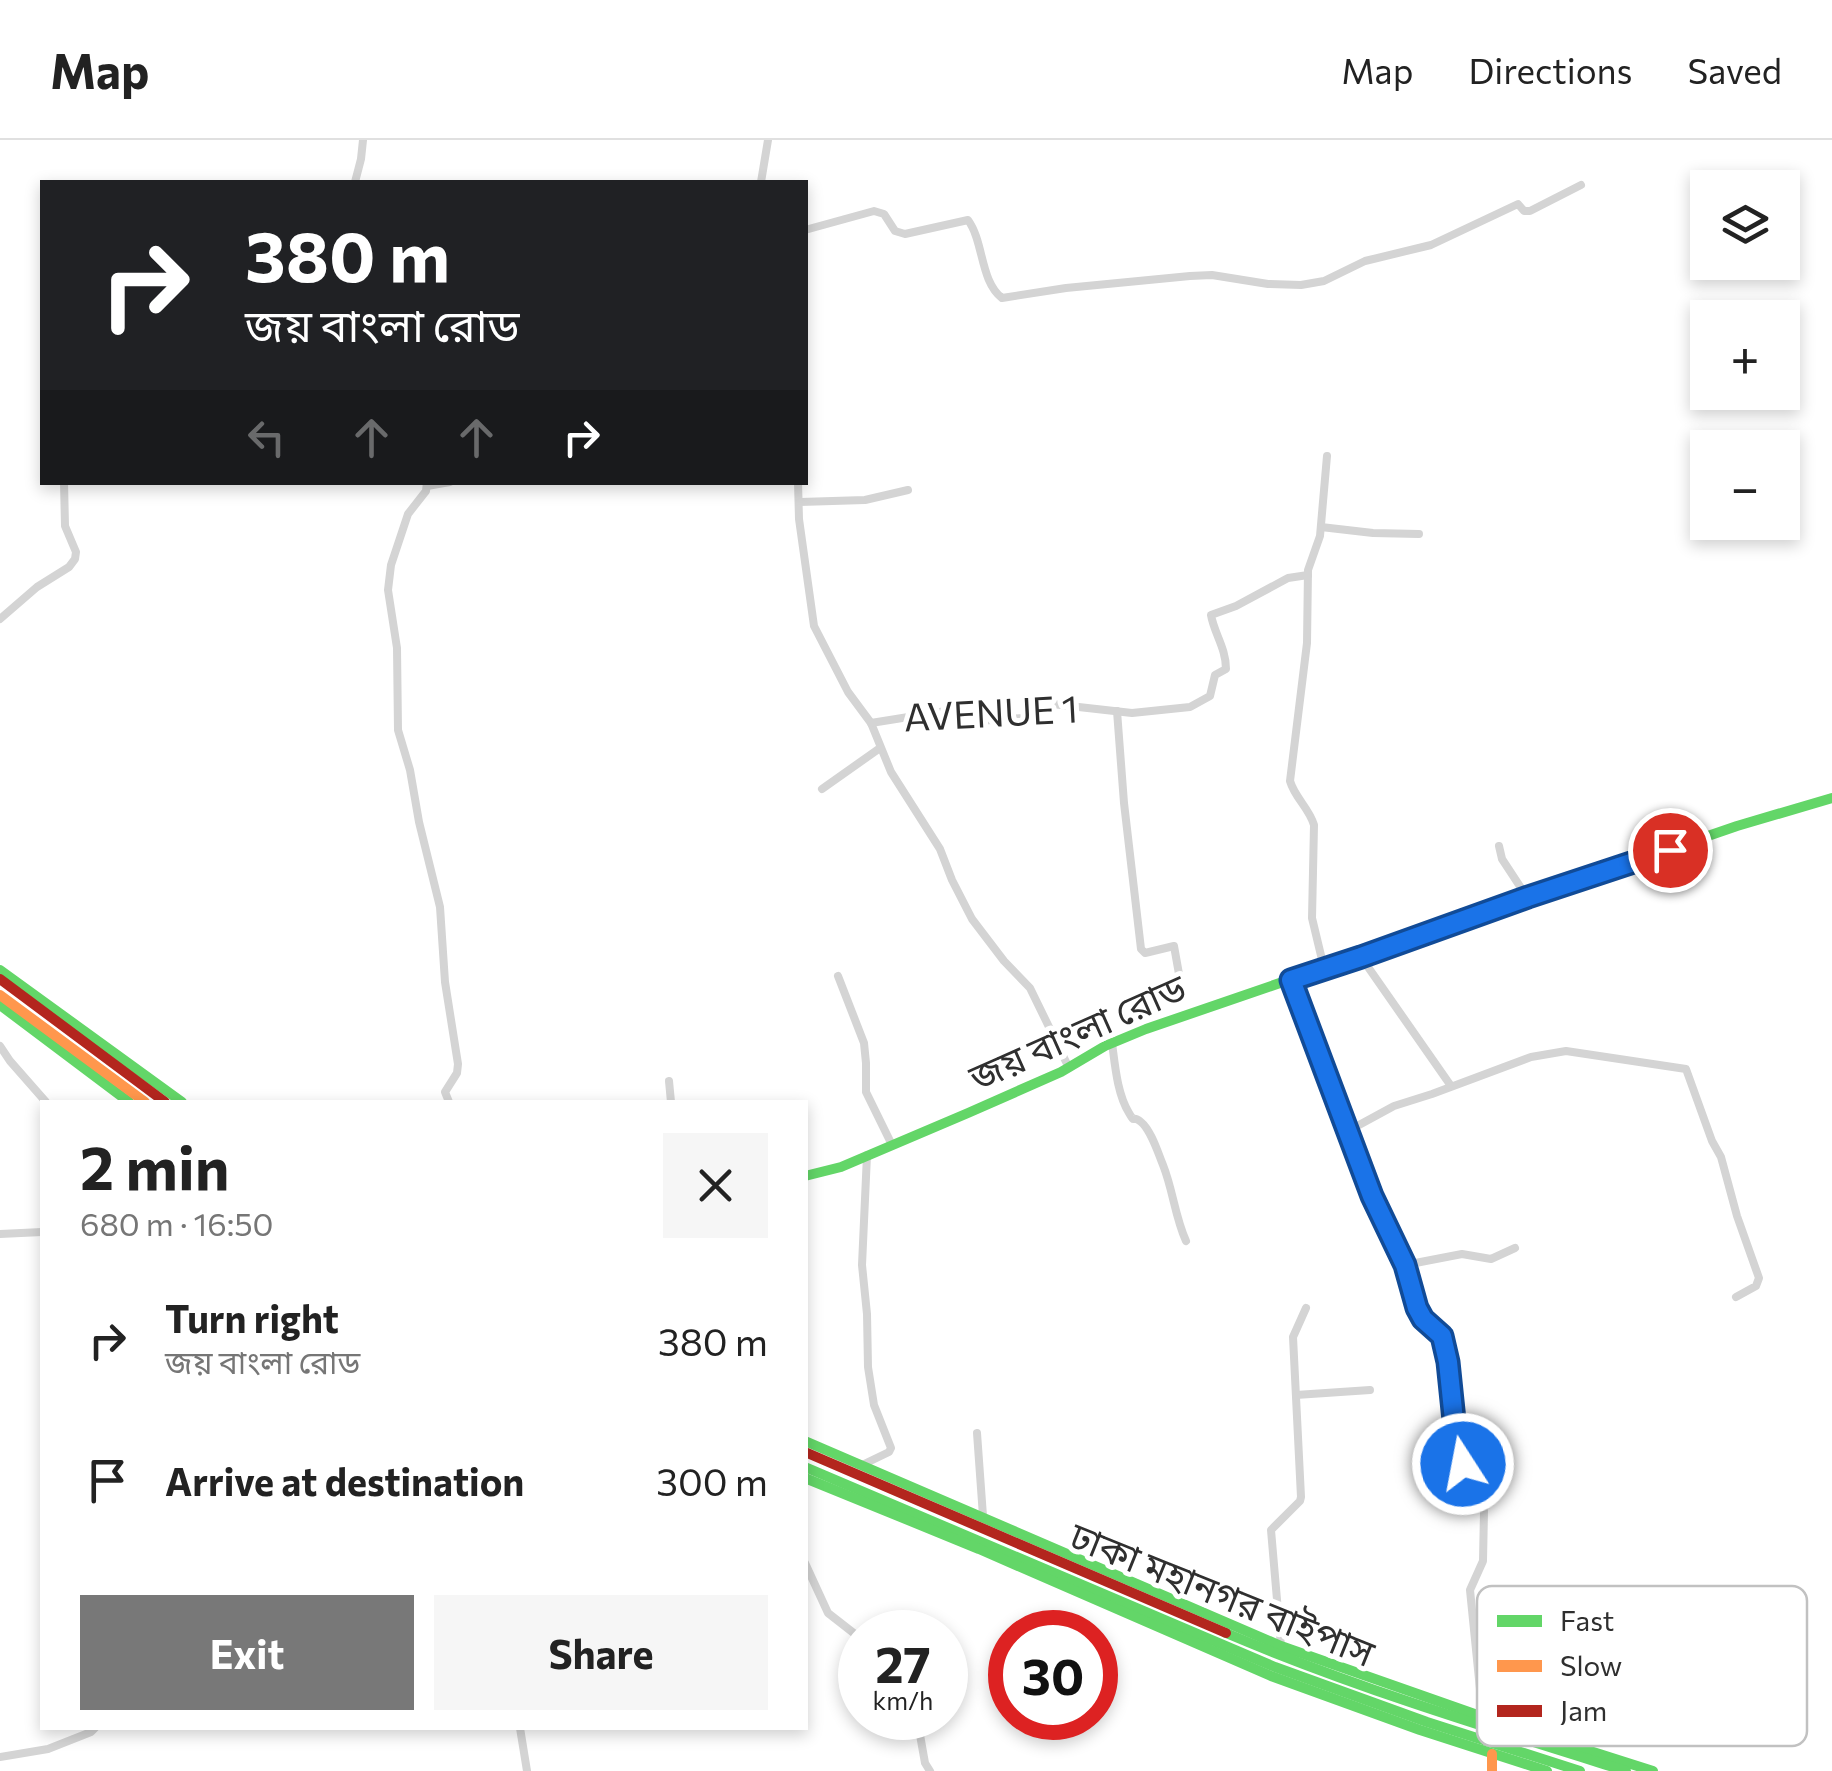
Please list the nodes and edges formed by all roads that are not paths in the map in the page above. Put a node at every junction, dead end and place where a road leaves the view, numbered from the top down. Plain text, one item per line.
1 (363, 140) edge
2 (768, 140) edge
3 (355, 180) edge
4 (761, 180) edge
5 (1581, 185) dead end
6 (808, 229) edge
7 (1327, 456) dead end
8 (64, 485) edge
9 (427, 485) edge
10 (798, 485) edge
11 (908, 490) dead end
12 (800, 502) junction
13 (1321, 528) junction
14 (1419, 534) dead end
15 (1308, 576) junction
16 (0, 619) edge
17 (1117, 711) junction
18 (871, 723) junction
19 (880, 748) junction
20 (822, 788) dead end
21 (1832, 798) edge
22 (1499, 846) dead end
23 (1528, 897) junction
24 (1361, 957) junction
25 (1324, 968) junction
26 (0, 970) edge
27 (1178, 974) dead end
28 (838, 976) dead end
29 (0, 979) edge
30 (1291, 980) junction
31 (0, 995) edge
32 (0, 1004) edge
33 (1112, 1043) junction
34 (0, 1046) edge
35 (1069, 1068) junction
36 (669, 1081) dead end
37 (1451, 1086) junction
38 (44, 1100) edge
39 (127, 1100) edge
40 (142, 1100) edge
41 (161, 1100) edge
42 (179, 1100) edge
43 (447, 1100) edge
44 (670, 1100) edge
45 (1348, 1132) junction
46 (892, 1145) junction
47 (867, 1155) junction
48 (808, 1175) edge
49 (40, 1232) edge
50 (0, 1234) edge
51 (1186, 1242) dead end
52 (1515, 1248) dead end
53 (1405, 1265) junction
54 (1736, 1297) dead end
55 (1306, 1308) dead end
56 (1370, 1390) dead end
57 (1296, 1395) junction
58 (977, 1432) dead end
59 (808, 1442) edge
60 (808, 1453) edge
61 (862, 1465) junction
62 (808, 1468) edge
63 (808, 1479) edge
64 (983, 1516) junction
65 (808, 1570) edge
66 (838, 1621) edge
67 (1280, 1646) junction
68 (1477, 1659) edge
69 (1477, 1715) edge
70 (1477, 1725) edge
71 (92, 1730) edge
72 (520, 1730) edge
73 (1477, 1738) edge
74 (920, 1740) edge
75 (1501, 1746) edge
76 (1545, 1746) edge
77 (1574, 1746) edge
78 (1492, 1754) junction
79 (0, 1757) edge
80 (527, 1771) edge
81 (930, 1771) edge
82 (1492, 1771) edge
83 (1547, 1771) edge
84 (1580, 1771) edge
85 (1626, 1771) edge
86 (1653, 1771) edge

1 - 3 street
2 - 4 street
5 - 6 street
7 - 13 street
8 - 16 street
9 - 43 street
10 - 12 street
11 - 12 street
12 - 18 street
13 - 14 street
13 - 15 street
15 - 17 street, AVENUE 1
15 - 25 street
17 - 18 street, AVENUE 1
17 - 27 street
18 - 19 street
19 - 20 street
19 - 35 street
21 - 23 main road, জয় বাংলা রোড
22 - 23 street
23 - 24 main road, জয় বাংলা রোড
24 - 25 main road, জয় বাংলা রোড
24 - 37 street
25 - 30 main road, জয় বাংলা রোড
26 - 42 main road
28 - 46 street
29 - 41 main road
30 - 33 main road, জয় বাংলা রোড
30 - 45 street
31 - 40 main road
32 - 39 main road
33 - 35 main road, জয় বাংলা রোড
33 - 51 street
34 - 38 street
35 - 46 main road, জয় বাংলা রোড
36 - 44 street
37 - 45 street
37 - 54 street
45 - 53 street
46 - 47 main road, জয় বাংলা রোড
47 - 48 main road, জয় বাংলা রোড
47 - 61 street
49 - 50 street
52 - 53 street
53 - 68 street
55 - 57 street
56 - 57 street
57 - 67 street
58 - 64 street
59 - 61 main road
60 - 70 main road, ঢাকা মহানগর বাইপাস
61 - 64 main road
62 - 73 main road
63 - 78 main road
64 - 67 main road
65 - 66 street
67 - 69 main road
71 - 79 street
72 - 80 street
74 - 81 street
75 - 84 main road
76 - 85 main road, ঢাকা মহানগর বাইপাস
77 - 86 main road
78 - 82 main road
78 - 83 main road

